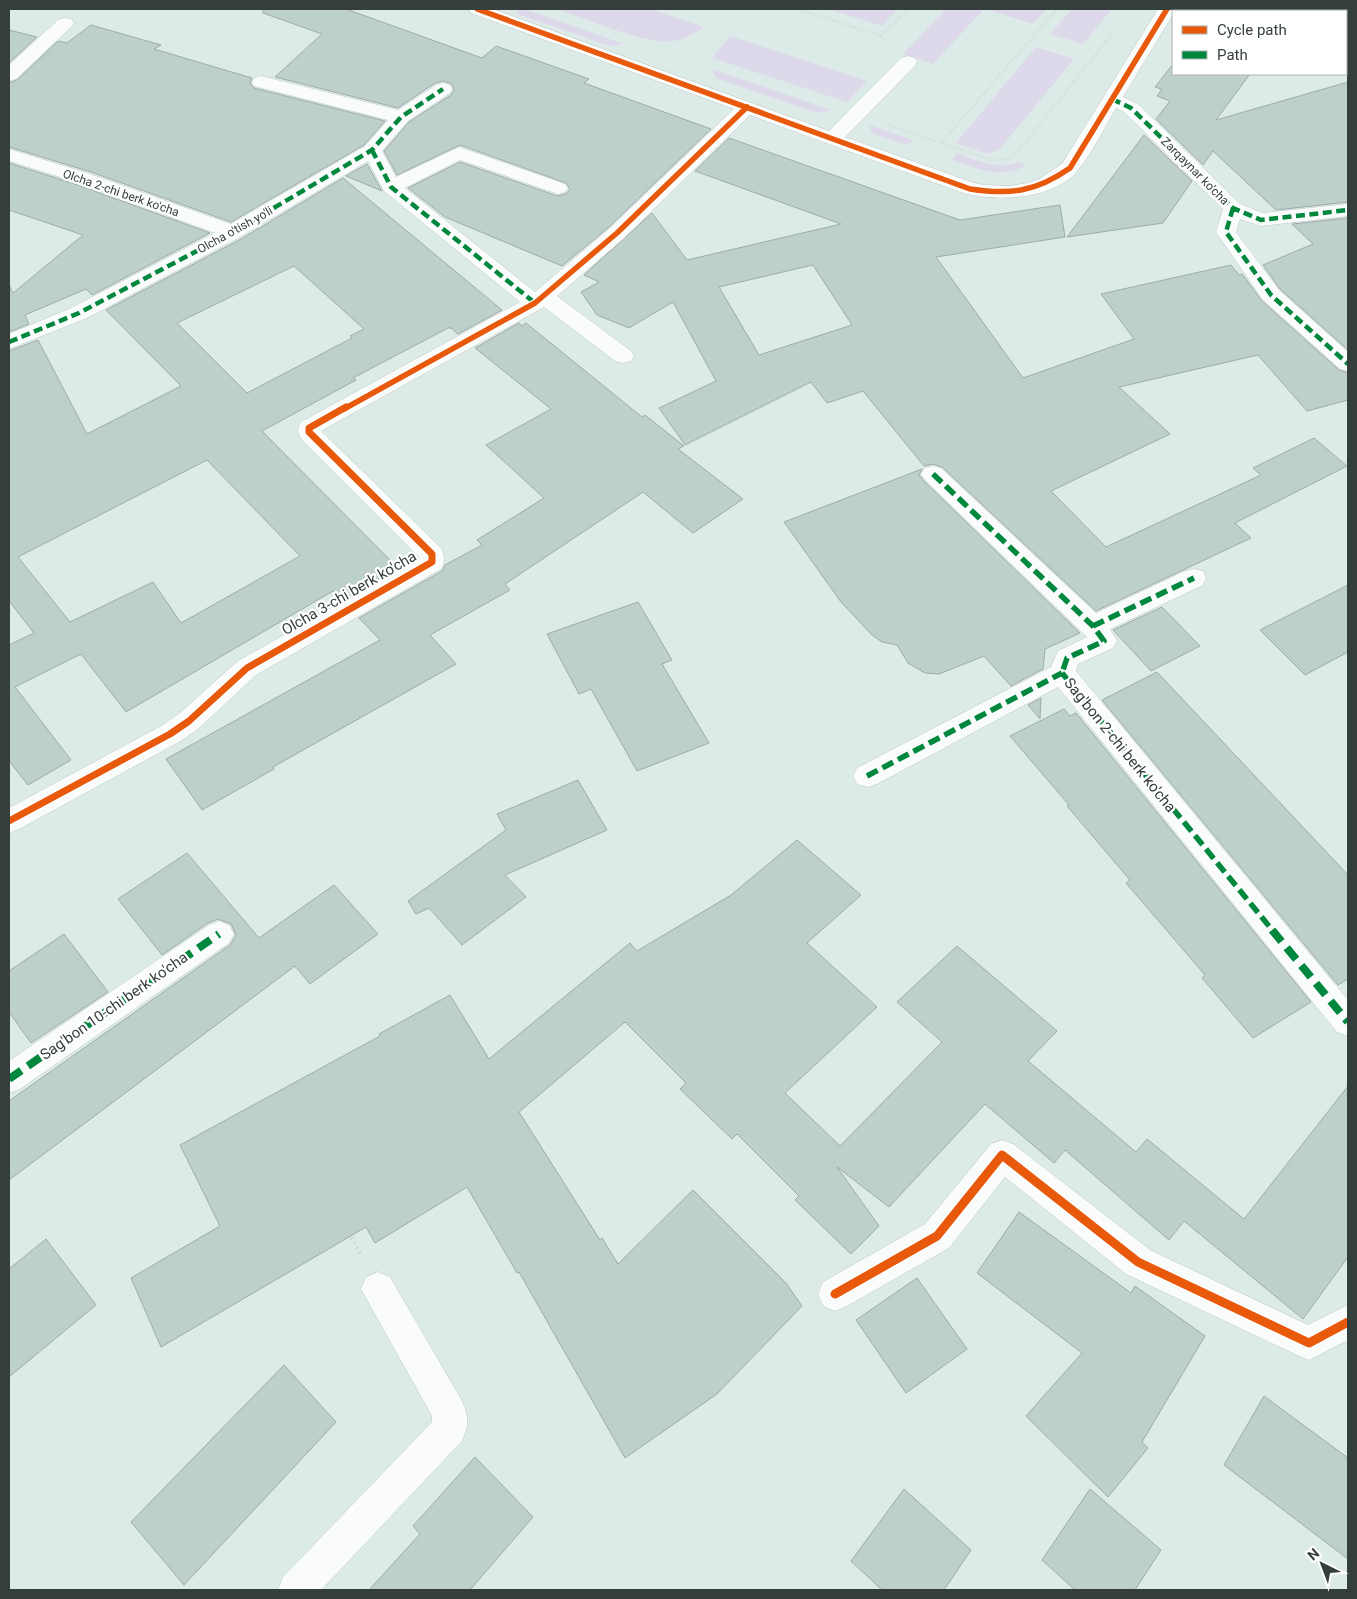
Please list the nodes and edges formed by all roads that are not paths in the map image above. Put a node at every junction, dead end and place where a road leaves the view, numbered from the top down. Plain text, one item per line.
1 (477, 9) edge
2 (1168, 12) edge
3 (65, 23) dead end
4 (908, 62) dead end
5 (9, 75) edge
6 (261, 82) dead end
7 (443, 88) dead end
8 (1112, 99) junction
9 (747, 107) junction
10 (401, 117) junction
11 (834, 138) junction
12 (372, 150) junction
13 (9, 156) edge
14 (391, 187) junction
15 (558, 188) dead end
16 (1232, 208) junction
17 (1348, 210) edge
18 (233, 232) junction
19 (539, 299) junction
20 (9, 342) edge
21 (622, 356) dead end
22 (1348, 364) edge
23 (933, 474) dead end
24 (1194, 578) dead end
25 (1093, 626) junction
26 (1062, 673) junction
27 (867, 776) dead end
28 (9, 821) edge
29 (219, 934) dead end
30 (1348, 1022) edge
31 (9, 1079) edge
32 (378, 1289) road end
33 (835, 1294) dead end
34 (1348, 1322) edge
35 (296, 1590) edge

1 - 9 street
2 - 8 street
3 - 5 street
4 - 11 street
6 - 10 street
7 - 10 street, Olcha o'tish yo'li
8 - 11 street
8 - 16 street, Zarqaynar ko'cha
9 - 11 street
9 - 19 street
10 - 12 street, Olcha o'tish yo'li
12 - 14 street
12 - 18 street, Olcha o'tish yo'li
13 - 18 street, Olcha 2-chi berk ko'cha
14 - 15 street
14 - 19 street
16 - 17 street, Zarqaynar ko'cha
16 - 22 street
18 - 20 street, Olcha o'tish yo'li
19 - 21 street
19 - 28 street, Olcha 3-chi berk ko'cha
23 - 25 street
24 - 25 street
25 - 26 street, Sag'bon 2-chi berk ko'cha
26 - 27 street
26 - 30 street, Sag'bon 2-chi berk ko'cha
29 - 31 street, Sag'bon 10-chi berk ko'cha
32 - 35 street
33 - 34 street

